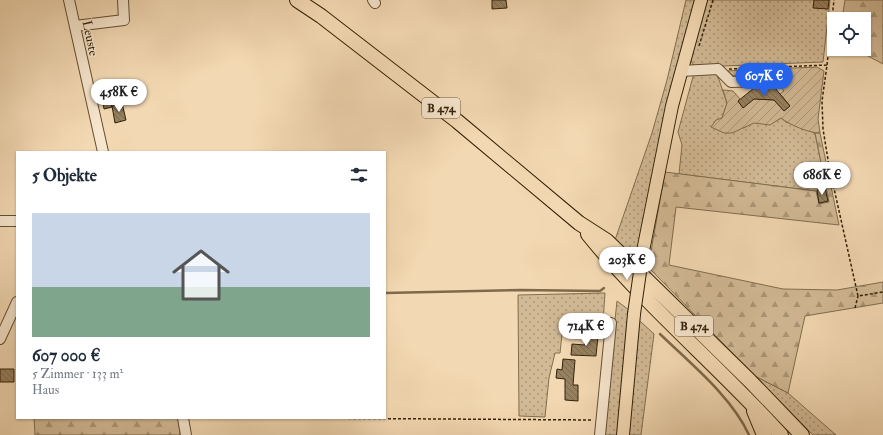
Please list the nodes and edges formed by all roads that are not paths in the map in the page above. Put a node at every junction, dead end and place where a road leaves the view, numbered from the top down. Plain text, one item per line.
1 (69, 0) edge
2 (123, 0) edge
3 (297, 0) edge
4 (701, 0) edge
5 (75, 26) junction
6 (681, 70) junction
7 (768, 81) dead end
8 (103, 151) edge
9 (0, 221) edge
10 (16, 221) edge
11 (579, 223) junction
12 (16, 304) edge
13 (611, 323) dead end
14 (0, 339) edge
15 (748, 398) junction
16 (183, 419) edge
17 (186, 435) edge
18 (600, 435) edge
19 (623, 435) edge
20 (764, 435) edge
21 (781, 435) edge
22 (802, 435) edge

1 - 5 street, Leuste
2 - 5 street
3 - 11 highway, B 474
4 - 6 main road
5 - 8 street, Leuste
6 - 7 street
6 - 19 main road, bridge
9 - 10 street
11 - 15 highway, B 474
11 - 22 highway, B 474
12 - 14 street
13 - 18 street
15 - 20 highway
15 - 21 highway, B 474
16 - 17 street

